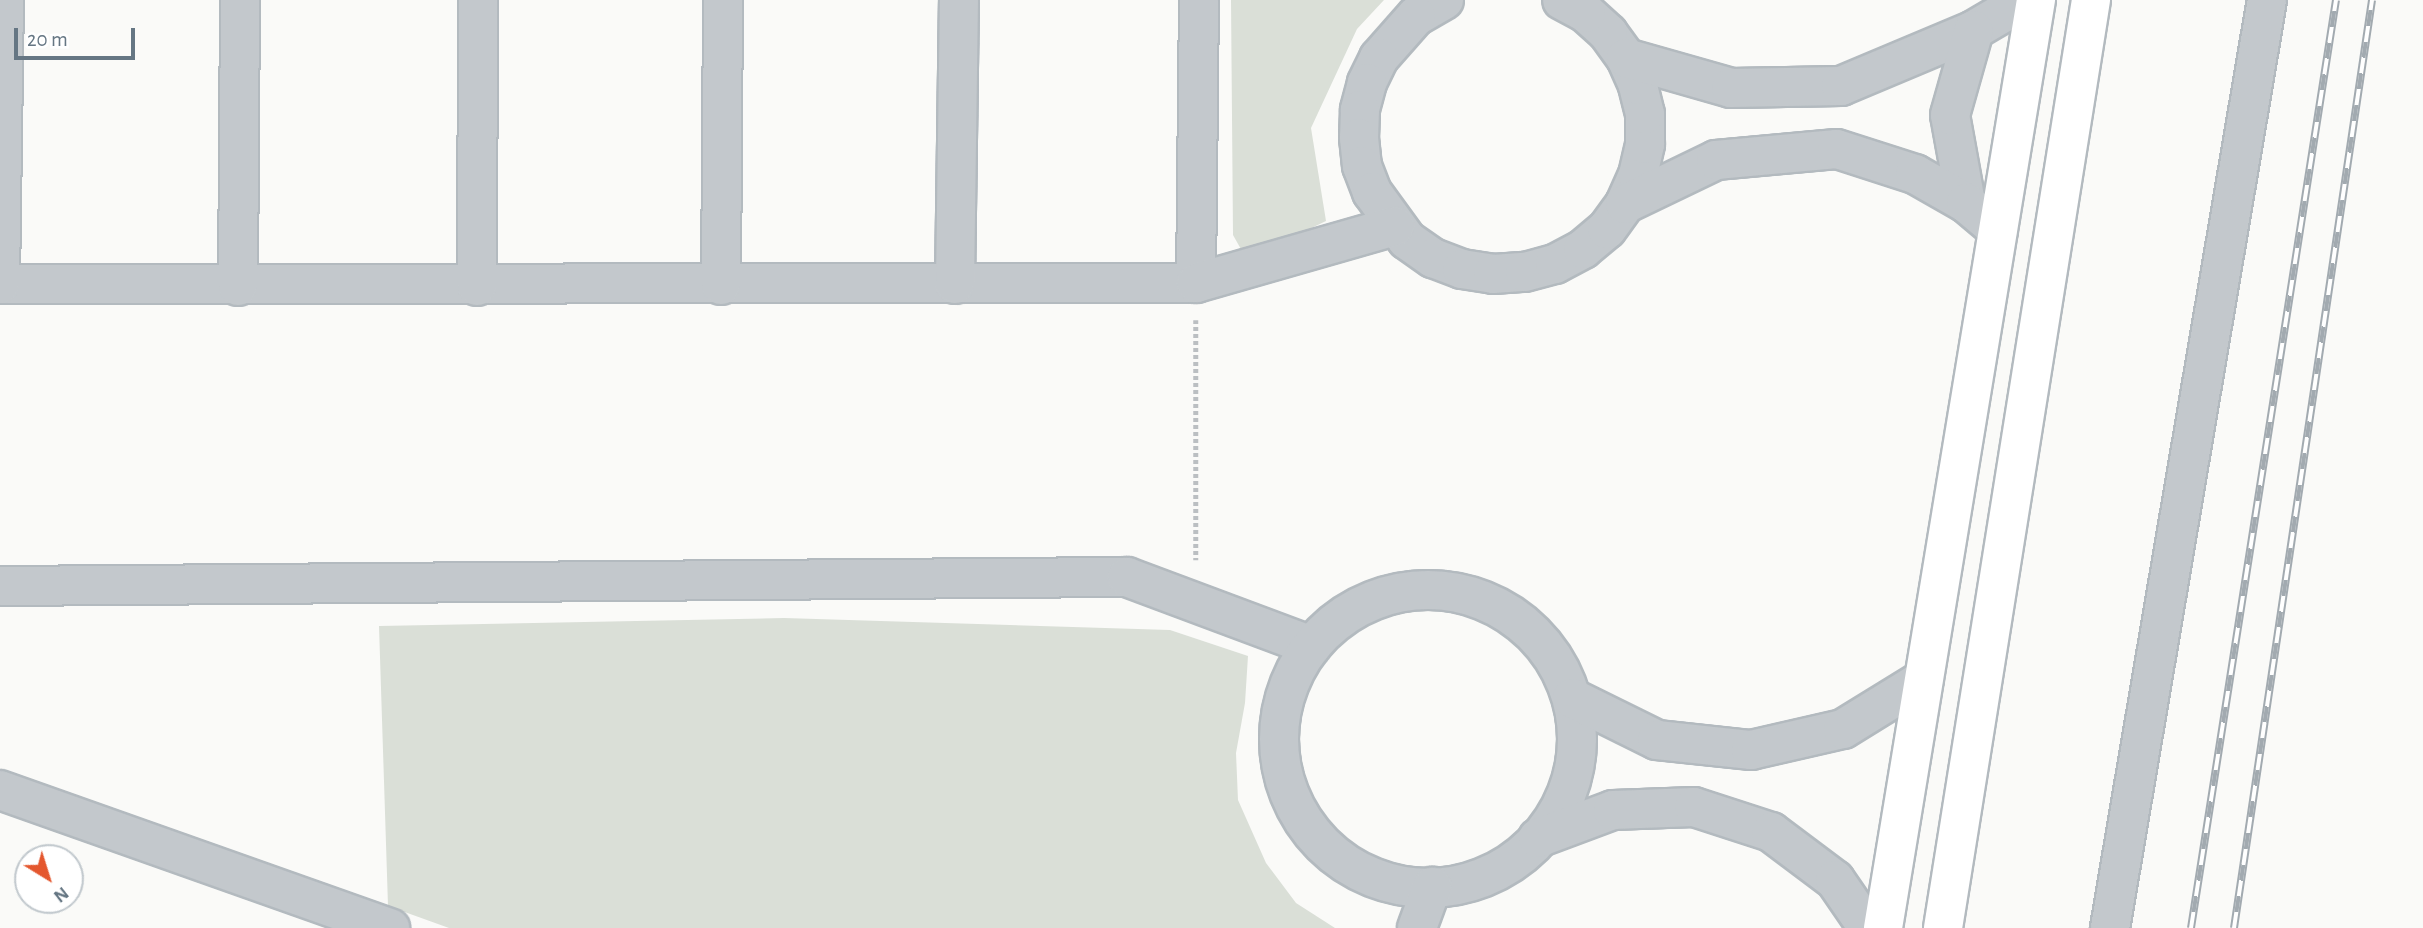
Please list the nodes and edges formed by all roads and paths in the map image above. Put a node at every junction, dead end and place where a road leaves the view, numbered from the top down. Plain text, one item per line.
1 (4, 0) edge
2 (240, 0) edge
3 (478, 0) edge
4 (723, 0) edge
5 (959, 0) edge
6 (1199, 0) edge
7 (1444, 0) edge
8 (1562, 0) edge
9 (2025, 0) edge
10 (2036, 0) edge
11 (2091, 0) edge
12 (2267, 0) edge
13 (1974, 30) junction
14 (1626, 58) junction
15 (2017, 111) junction
16 (2072, 119) junction
17 (1966, 203) junction
18 (1625, 204) junction
19 (1395, 226) junction
20 (1998, 230) junction
21 (0, 284) edge
22 (955, 284) junction
23 (1196, 284) junction
24 (721, 285) junction
25 (238, 286) junction
26 (477, 286) junction
27 (0, 586) edge
28 (1196, 603) junction
29 (1312, 646) junction
30 (1924, 679) junction
31 (1572, 698) junction
32 (0, 790) edge
33 (1538, 838) junction
34 (1432, 887) junction
35 (390, 928) edge
36 (1417, 928) edge
37 (1868, 928) edge
38 (1883, 928) edge
39 (1943, 928) edge
40 (2110, 928) edge

1 - 21 street
2 - 25 street
3 - 26 street
4 - 24 street
5 - 22 street
6 - 23 street
7 - 19 street
8 - 14 street
9 - 13 street
10 - 15 main road
11 - 16 main road
12 - 40 street
13 - 14 street
13 - 17 street
14 - 18 street
15 - 16 main road
15 - 20 main road
16 - 39 main road
17 - 18 street
17 - 20 street
18 - 19 street
19 - 23 street
20 - 30 main road
21 - 25 street
22 - 23 street
22 - 24 street
23 - 28 path
24 - 26 street
25 - 26 street
27 - 28 street
28 - 29 street
29 - 31 street
29 - 34 street
30 - 31 street
30 - 38 main road
31 - 33 street
32 - 35 street
33 - 34 street
33 - 37 street
34 - 36 street

